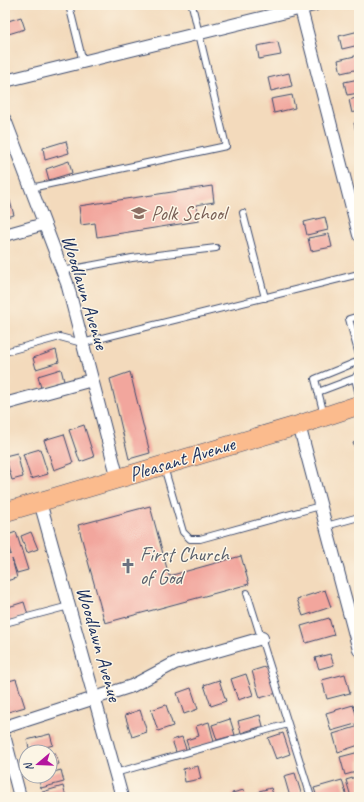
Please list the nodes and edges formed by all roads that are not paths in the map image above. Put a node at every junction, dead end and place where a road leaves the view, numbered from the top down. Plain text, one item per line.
1 (69, 5) edge
2 (192, 5) edge
3 (314, 5) edge
4 (301, 7) edge
5 (199, 33) junction
6 (83, 62) junction
7 (5, 81) edge
8 (5, 120) edge
9 (7, 133) edge
10 (30, 188) junction
11 (243, 213) dead end
12 (44, 224) junction
13 (5, 235) edge
14 (359, 235) edge
15 (216, 248) dead end
16 (62, 271) junction
17 (359, 274) edge
18 (265, 298) junction
19 (359, 316) edge
20 (82, 343) junction
21 (5, 352) edge
22 (359, 355) edge
23 (359, 361) edge
24 (359, 372) edge
25 (355, 378) junction
26 (92, 380) junction
27 (318, 392) junction
28 (359, 395) edge
29 (8, 403) dead end
30 (359, 405) edge
31 (324, 416) junction
32 (299, 425) junction
33 (163, 465) junction
34 (118, 478) junction
35 (40, 502) junction
36 (320, 506) junction
37 (5, 512) edge
38 (359, 517) edge
39 (326, 526) junction
40 (247, 593) dead end
41 (69, 606) junction
42 (354, 615) edge
43 (5, 623) edge
44 (262, 638) junction
45 (359, 650) edge
46 (94, 698) junction
47 (288, 724) junction
48 (5, 727) edge
49 (5, 739) edge
50 (115, 773) junction
51 (20, 797) edge
52 (122, 797) edge
53 (311, 797) edge

1 - 6 lane
2 - 5 lane
3 - 4 street
4 - 5 street
4 - 14 street
5 - 6 street
5 - 10 lane
6 - 7 street
8 - 9 street, Woodlawn Avenue
9 - 10 street, Woodlawn Avenue
10 - 12 street, Woodlawn Avenue
11 - 18 lane
12 - 13 street
12 - 16 street, Woodlawn Avenue
15 - 16 lane
16 - 20 street, Woodlawn Avenue
17 - 18 lane
18 - 20 lane
19 - 22 lane
20 - 21 lane
20 - 26 street, Woodlawn Avenue
23 - 27 lane
24 - 25 lane
25 - 27 lane
25 - 28 lane
26 - 29 street
26 - 34 street, Woodlawn Avenue
27 - 31 lane
30 - 31 main road, Pleasant Avenue
31 - 32 main road, Pleasant Avenue
32 - 33 main road, Pleasant Avenue
32 - 36 street
33 - 34 main road, Pleasant Avenue
33 - 36 lane
34 - 35 main road, Pleasant Avenue
35 - 37 main road, Pleasant Avenue
35 - 41 street, Woodlawn Avenue
36 - 39 street
38 - 39 lane
39 - 42 street
40 - 44 lane
41 - 43 lane
41 - 46 street, Woodlawn Avenue
42 - 45 street
44 - 46 street
44 - 47 lane
46 - 48 street
46 - 50 street, Woodlawn Avenue
47 - 50 lane
47 - 53 lane
49 - 51 street
50 - 52 street, Woodlawn Avenue

